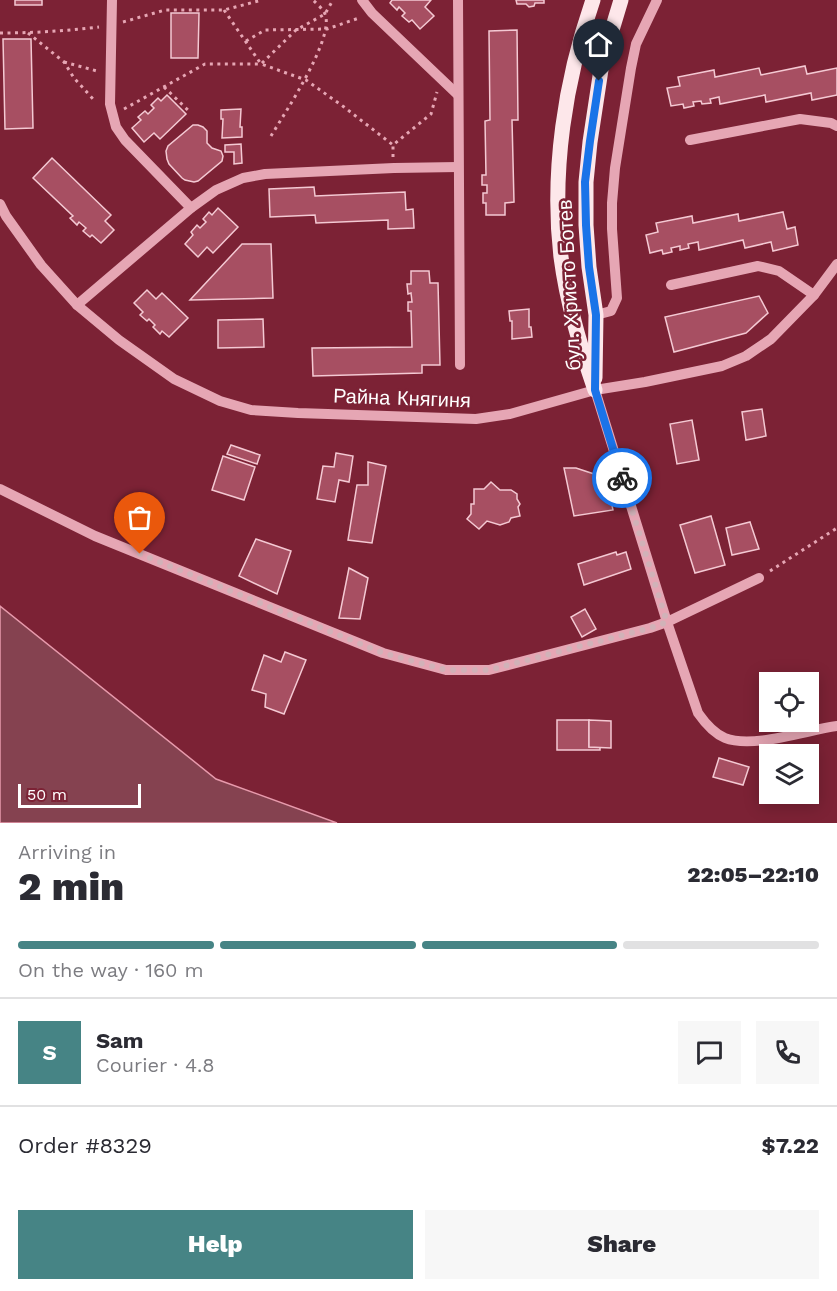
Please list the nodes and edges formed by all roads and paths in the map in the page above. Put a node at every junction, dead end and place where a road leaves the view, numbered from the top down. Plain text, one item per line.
1 (112, 0) edge
2 (262, 0) edge
3 (313, 0) edge
4 (333, 0) edge
5 (362, 0) edge
6 (458, 0) edge
7 (594, 0) edge
8 (621, 0) edge
9 (657, 0) edge
10 (224, 10) junction
11 (372, 13) junction
12 (325, 14) junction
13 (111, 25) junction
14 (327, 29) junction
15 (296, 30) junction
16 (0, 33) edge
17 (28, 33) junction
18 (246, 41) junction
19 (64, 62) junction
20 (261, 64) junction
21 (111, 74) junction
22 (441, 79) junction
23 (306, 80) junction
24 (164, 86) junction
25 (458, 95) junction
26 (110, 104) junction
27 (191, 113) dead end
28 (112, 116) junction
29 (837, 126) edge
30 (271, 136) dead end
31 (690, 140) dead end
32 (393, 145) junction
33 (458, 167) junction
34 (394, 168) junction
35 (0, 204) edge
36 (191, 208) junction
37 (837, 264) edge
38 (671, 285) dead end
39 (814, 295) junction
40 (77, 305) junction
41 (596, 315) junction
42 (460, 364) dead end
43 (595, 390) junction
44 (0, 489) edge
45 (837, 528) edge
46 (759, 578) joint
47 (667, 622) junction
48 (837, 726) edge

1 - 13 street
2 - 10 path
3 - 12 path
4 - 12 path
5 - 11 street
6 - 25 street
7 - 43 main road, бул. Христо Ботев
8 - 41 main road, бул. Христо Ботев
9 - 41 street
10 - 13 path
10 - 18 path
11 - 14 path
11 - 22 street
12 - 14 path
12 - 15 path
13 - 17 path
13 - 21 street
14 - 15 path
14 - 23 path
15 - 18 path
15 - 20 path
16 - 17 path
17 - 19 path
18 - 20 path
19 - 21 path
19 - 26 path
20 - 23 path
20 - 24 path
21 - 26 street
22 - 25 street
22 - 32 path
23 - 30 path
23 - 32 path
24 - 27 path
24 - 28 path
25 - 33 street
26 - 28 street
28 - 36 street
29 - 31 street
32 - 34 path
33 - 34 street
33 - 42 street
34 - 36 street
35 - 40 street, Райна Княгиня
36 - 40 street
37 - 39 street, Райна Княгиня
38 - 39 street
39 - 43 street, Райна Княгиня
40 - 43 street, Райна Княгиня
41 - 43 main road, бул. Христо Ботев
43 - 47 street
44 - 47 street
45 - 46 path
46 - 47 street
47 - 48 street

